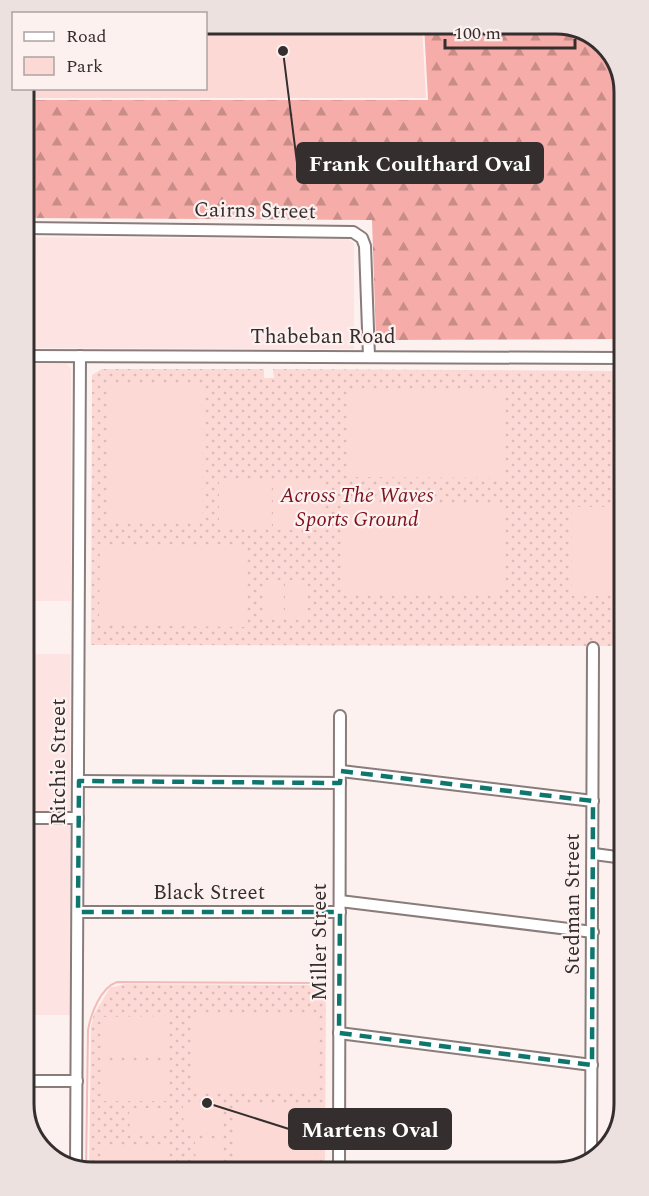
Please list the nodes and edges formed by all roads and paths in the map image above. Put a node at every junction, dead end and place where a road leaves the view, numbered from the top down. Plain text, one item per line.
1 (35, 228) edge
2 (35, 356) edge
3 (80, 356) junction
4 (369, 357) junction
5 (614, 358) edge
6 (593, 648) dead end
7 (340, 716) dead end
8 (340, 771) junction
9 (79, 781) junction
10 (340, 783) junction
11 (593, 801) junction
12 (34, 818) edge
13 (78, 819) junction
14 (594, 854) junction
15 (614, 857) edge
16 (340, 907) junction
17 (78, 912) junction
18 (592, 932) junction
19 (339, 1033) junction
20 (592, 1065) junction
21 (34, 1081) edge
22 (77, 1081) junction
23 (591, 1150) edge
24 (76, 1159) edge
25 (339, 1162) edge

1 - 4 street, Cairns Street
2 - 3 street, Thabeban Road
3 - 4 street, Thabeban Road
3 - 9 street, Ritchie Street
4 - 5 street, Thabeban Road
6 - 11 street, Stedman Street
7 - 8 street, Miller Street
8 - 10 street, Miller Street
8 - 11 street
9 - 10 street
9 - 13 street, Ritchie Street
10 - 16 street, Miller Street
11 - 14 street, Stedman Street
12 - 13 street
13 - 17 street, Ritchie Street
14 - 15 street
14 - 18 street, Stedman Street
16 - 17 street, Black Street
16 - 18 street, Black Street
16 - 19 street, Miller Street
17 - 22 street, Ritchie Street
18 - 20 street, Stedman Street
19 - 20 street
19 - 25 street, Miller Street
20 - 23 street, Stedman Street
21 - 22 street
22 - 24 street, Ritchie Street

